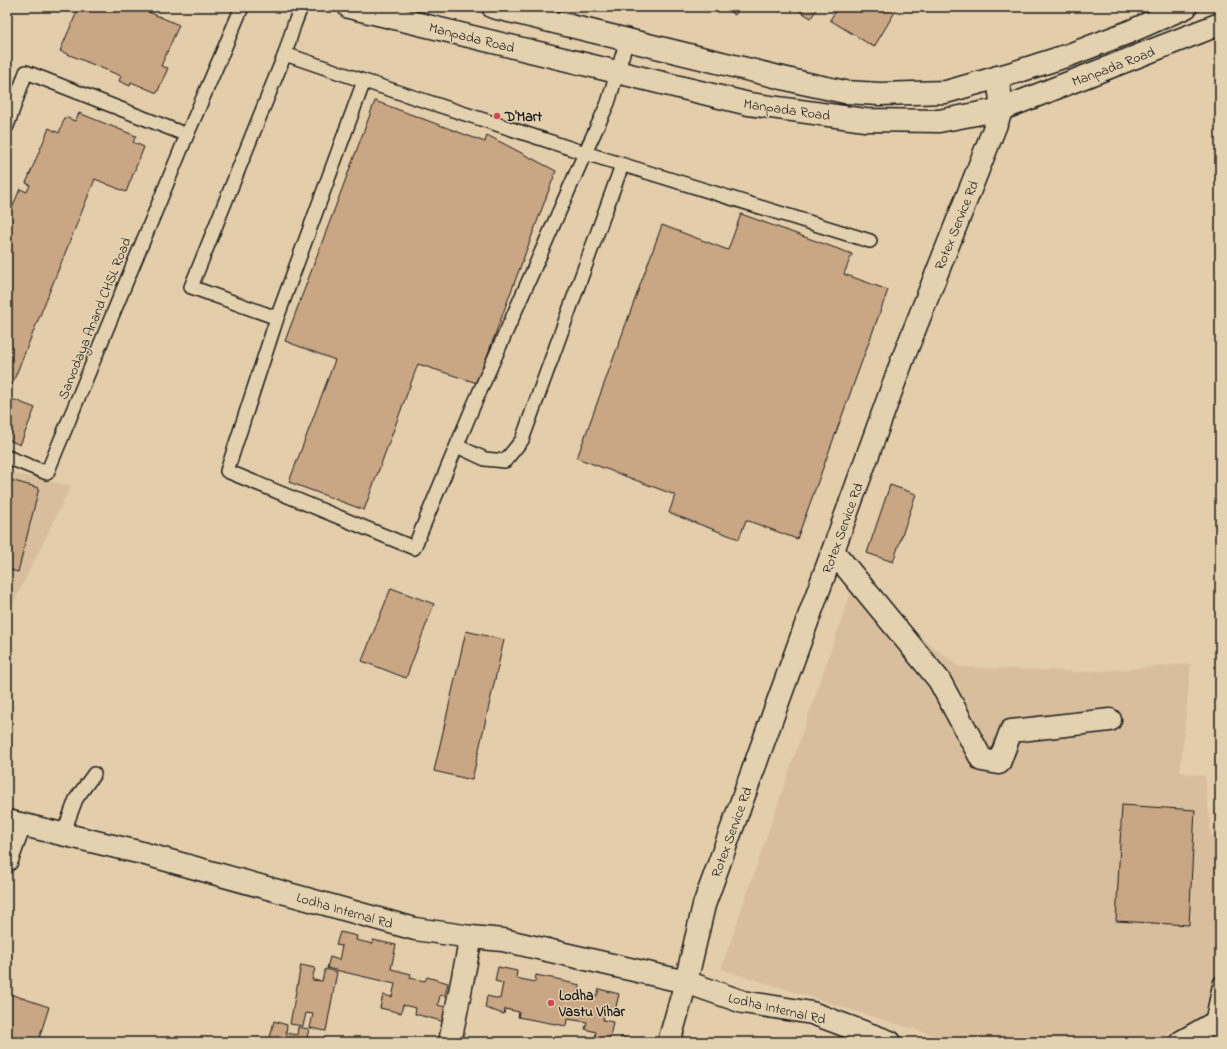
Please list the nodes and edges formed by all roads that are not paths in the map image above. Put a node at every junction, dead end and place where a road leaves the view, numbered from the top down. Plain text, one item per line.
1 (242, 7) edge
2 (301, 7) edge
3 (349, 7) edge
4 (493, 7) edge
5 (1186, 7) edge
6 (1220, 24) edge
7 (627, 40) junction
8 (285, 54) junction
9 (617, 73) junction
10 (998, 77) junction
11 (364, 81) junction
12 (1002, 109) junction
13 (7, 126) edge
14 (187, 135) junction
15 (585, 153) junction
16 (622, 165) junction
17 (870, 240) dead end
18 (277, 318) junction
19 (457, 446) junction
20 (7, 457) edge
21 (833, 551) junction
22 (1110, 720) dead end
23 (94, 774) dead end
24 (13, 823) edge
25 (63, 834) junction
26 (7, 860) edge
27 (471, 937) junction
28 (686, 982) junction
29 (1220, 983) edge
30 (1216, 1023) edge
31 (450, 1042) edge
32 (669, 1042) edge
33 (890, 1042) edge
34 (1182, 1042) edge

1 - 14 lane, Sarvodaya Anand CHSL Road
2 - 8 lane
3 - 9 street, Manpada Road
4 - 7 street, Manpada Road
5 - 10 street, Manpada Road
6 - 12 street, Manpada Road
7 - 9 lane
7 - 10 street, Manpada Road
8 - 11 lane
8 - 18 lane
9 - 12 street, Manpada Road
9 - 15 lane
10 - 12 street, Rotex Service Rd
11 - 15 lane
11 - 18 lane
12 - 21 street, Rotex Service Rd
13 - 14 lane
14 - 20 lane, Sarvodaya Anand CHSL Road
15 - 16 lane
15 - 19 lane
16 - 17 lane
16 - 19 lane
18 - 19 lane
21 - 22 street
21 - 28 street, Rotex Service Rd
23 - 25 lane
24 - 25 street, Lodha Internal Rd
24 - 26 street
25 - 27 street, Lodha Internal Rd
27 - 28 street, Lodha Internal Rd
27 - 31 street
28 - 32 street
28 - 33 street, Lodha Internal Rd
29 - 30 lane
30 - 34 street

